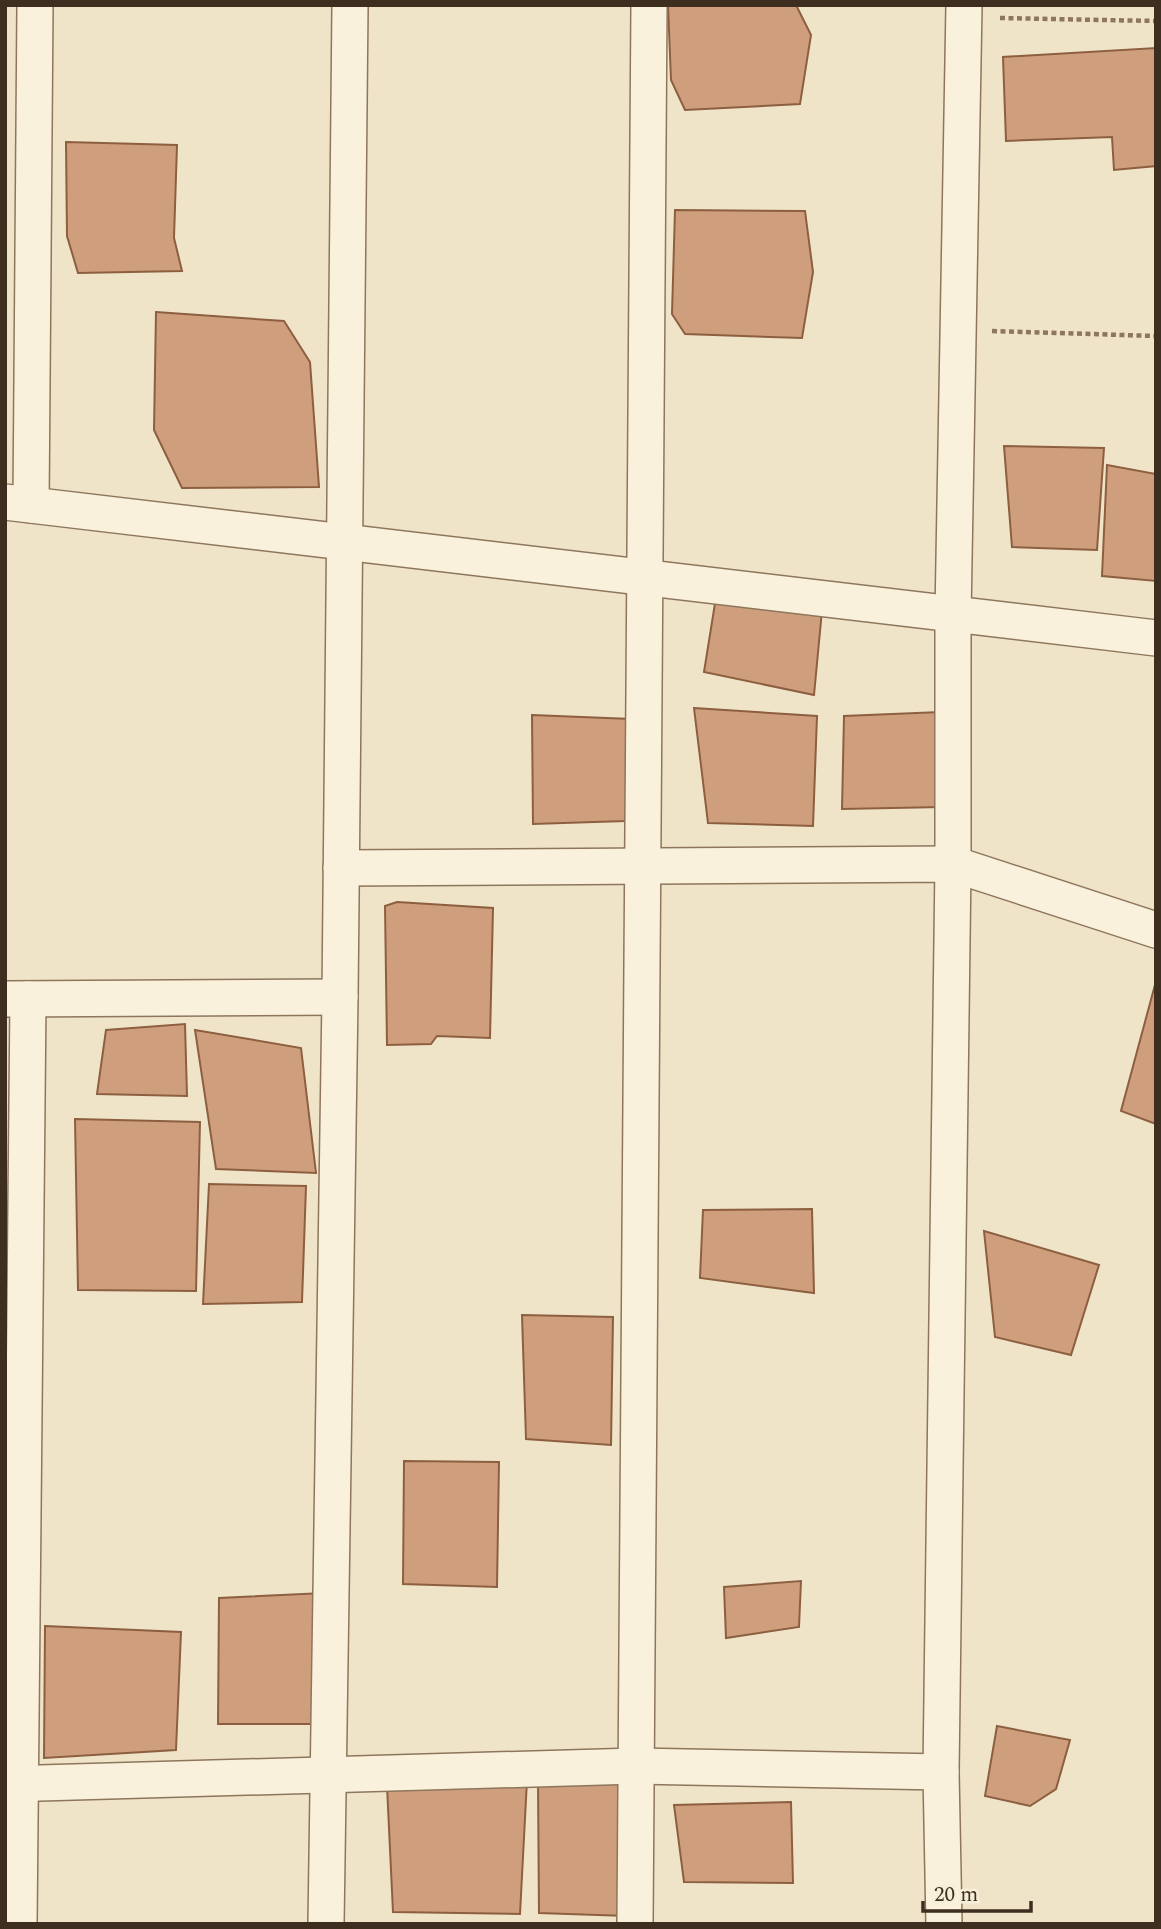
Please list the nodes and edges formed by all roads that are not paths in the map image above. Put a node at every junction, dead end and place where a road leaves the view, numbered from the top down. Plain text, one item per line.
1 (35, 5) edge
2 (350, 5) edge
3 (649, 5) edge
4 (964, 11) edge
5 (18, 503) edge
6 (344, 542) junction
7 (644, 578) junction
8 (953, 615) junction
9 (1156, 638) edge
10 (953, 864) junction
11 (643, 866) junction
12 (341, 868) junction
13 (1156, 930) edge
14 (340, 997) junction
15 (17, 999) edge
16 (636, 1766) junction
17 (941, 1772) junction
18 (327, 1774) junction
19 (12, 1784) edge
20 (19, 1924) edge
21 (326, 1924) edge
22 (635, 1924) edge
23 (944, 1924) edge

1 - 5 street
2 - 6 street
3 - 7 street
4 - 8 street
5 - 6 street
6 - 7 street
6 - 12 street
7 - 8 street
7 - 11 street
8 - 9 street
8 - 10 street
10 - 11 street
10 - 13 street
10 - 17 street
11 - 12 street
11 - 16 street
12 - 14 street
14 - 15 street
14 - 18 street
15 - 19 street
16 - 17 street
16 - 18 street
16 - 22 street
17 - 23 street
18 - 19 street
18 - 21 street
19 - 20 street

